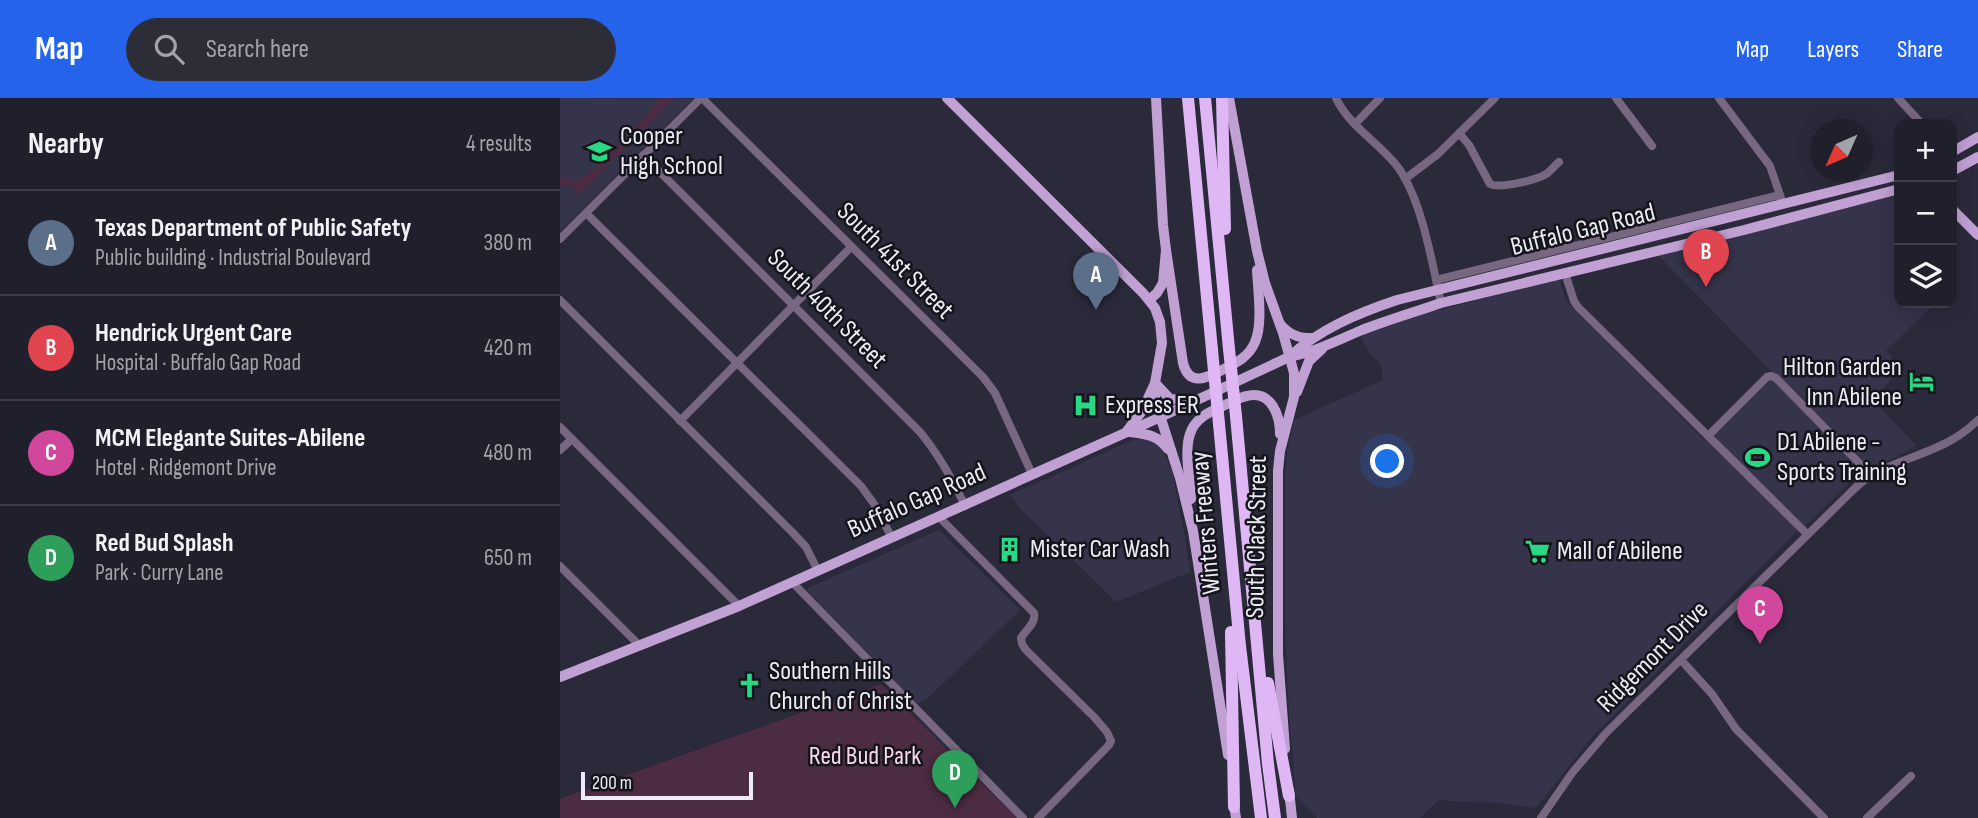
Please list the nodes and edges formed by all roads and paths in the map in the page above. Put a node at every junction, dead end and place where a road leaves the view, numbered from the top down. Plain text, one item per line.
1 (701, 98) edge
2 (947, 98) edge
3 (1156, 98) edge
4 (1186, 98) edge
5 (1205, 98) edge
6 (1222, 98) edge
7 (1229, 98) edge
8 (1336, 98) edge
9 (1380, 98) edge
10 (1494, 98) edge
11 (1616, 98) edge
12 (1718, 98) edge
13 (1898, 98) edge
14 (1917, 119) edge
15 (1355, 124) junction
16 (1459, 133) junction
17 (1978, 137) edge
18 (1653, 146) dead end
19 (1957, 149) edge
20 (643, 155) junction
21 (1978, 157) edge
22 (1559, 162) dead end
23 (1957, 169) edge
24 (1894, 176) edge
25 (1405, 179) junction
26 (1894, 190) edge
27 (1781, 200) junction
28 (586, 213) junction
29 (1957, 214) edge
30 (1978, 235) edge
31 (560, 239) edge
32 (850, 247) junction
33 (1166, 250) junction
34 (1257, 251) junction
35 (1577, 255) junction
36 (1564, 273) junction
37 (1437, 285) junction
38 (560, 300) edge
39 (1149, 300) junction
40 (1441, 303) junction
41 (793, 305) junction
42 (1225, 313) junction
43 (1278, 322) junction
44 (1311, 338) junction
45 (1325, 346) junction
46 (1289, 357) junction
47 (738, 362) junction
48 (1155, 383) junction
49 (1294, 397) junction
50 (1195, 401) junction
51 (1160, 418) junction
52 (1978, 420) edge
53 (680, 421) junction
54 (560, 427) edge
55 (1126, 432) junction
56 (1708, 436) junction
57 (572, 439) junction
58 (560, 450) edge
59 (1280, 451) junction
60 (1172, 455) junction
61 (1032, 474) junction
62 (1869, 477) junction
63 (965, 506) junction
64 (939, 517) junction
65 (1229, 523) junction
66 (1193, 531) junction
67 (1807, 534) junction
68 (892, 538) junction
69 (560, 566) edge
70 (818, 571) junction
71 (792, 582) junction
72 (739, 606) junction
73 (1255, 617) junction
74 (639, 645) junction
75 (1681, 660) junction
76 (560, 677) edge
77 (1911, 776) dead end
78 (1289, 796) junction
79 (1235, 813) edge
80 (1023, 818) edge
81 (1038, 818) edge
82 (1261, 818) edge
83 (1275, 818) edge
84 (1292, 818) edge
85 (1541, 818) edge
86 (1824, 818) edge
87 (1867, 818) edge

1 - 20 street
1 - 32 street, South 41st Street
2 - 39 main road
3 - 33 main road
4 - 65 highway, Winters Freeway, bridge
5 - 42 highway, Winters Freeway
6 - 42 highway
7 - 34 main road, South Clack Street
8 - 15 street
9 - 15 street
10 - 16 street
11 - 18 street
12 - 27 street
13 - 14 street
15 - 25 street
16 - 22 street
16 - 25 street
17 - 19 main road
20 - 28 street
20 - 41 street, South 40th Street
21 - 23 main road
24 - 27 main road, Buffalo Gap Road
25 - 37 street
26 - 36 main road, Buffalo Gap Road
27 - 35 main road, Buffalo Gap Road
27 - 37 street
28 - 31 street
28 - 47 street
29 - 30 main road
32 - 41 street
32 - 61 street, South 41st Street
33 - 34 main road
33 - 39 main road
34 - 43 main road, South Clack Street
35 - 36 main road
35 - 37 main road, Buffalo Gap Road
36 - 40 main road, Buffalo Gap Road
36 - 56 street
37 - 40 street
37 - 44 main road, Buffalo Gap Road
38 - 53 street
39 - 48 main road
40 - 45 main road, Buffalo Gap Road
41 - 47 street
41 - 63 street, South 40th Street
42 - 73 highway, Winters Freeway, bridge
43 - 44 main road
43 - 46 main road, South Clack Street
44 - 46 main road, Buffalo Gap Road
45 - 46 main road, Buffalo Gap Road
45 - 49 main road
46 - 49 main road, South Clack Street
46 - 50 main road, Buffalo Gap Road
47 - 53 street
47 - 68 street
48 - 50 main road
48 - 51 main road
48 - 55 main road
49 - 59 main road, South Clack Street
50 - 51 main road, Buffalo Gap Road
51 - 55 main road, Buffalo Gap Road
51 - 60 main road
52 - 62 street, Ridgemont Drive
53 - 70 street
54 - 57 street
55 - 60 main road
55 - 61 main road, Buffalo Gap Road
56 - 62 street
56 - 67 street
57 - 58 street
57 - 72 street
59 - 66 main road
59 - 78 main road, South Clack Street
60 - 66 main road
61 - 63 main road, Buffalo Gap Road
62 - 67 street, Ridgemont Drive
63 - 64 main road, Buffalo Gap Road
64 - 68 main road, Buffalo Gap Road
64 - 81 street
65 - 79 highway
65 - 82 highway, Winters Freeway
66 - 79 main road
67 - 75 street, Ridgemont Drive
68 - 70 main road, Buffalo Gap Road
69 - 74 street
70 - 71 main road, Buffalo Gap Road
71 - 72 main road, Buffalo Gap Road
71 - 80 street
72 - 74 main road, Buffalo Gap Road
73 - 78 highway
73 - 83 highway, Winters Freeway
74 - 76 main road, Buffalo Gap Road
75 - 85 street, Ridgemont Drive
75 - 86 street
77 - 87 street
78 - 84 main road, South Clack Street

